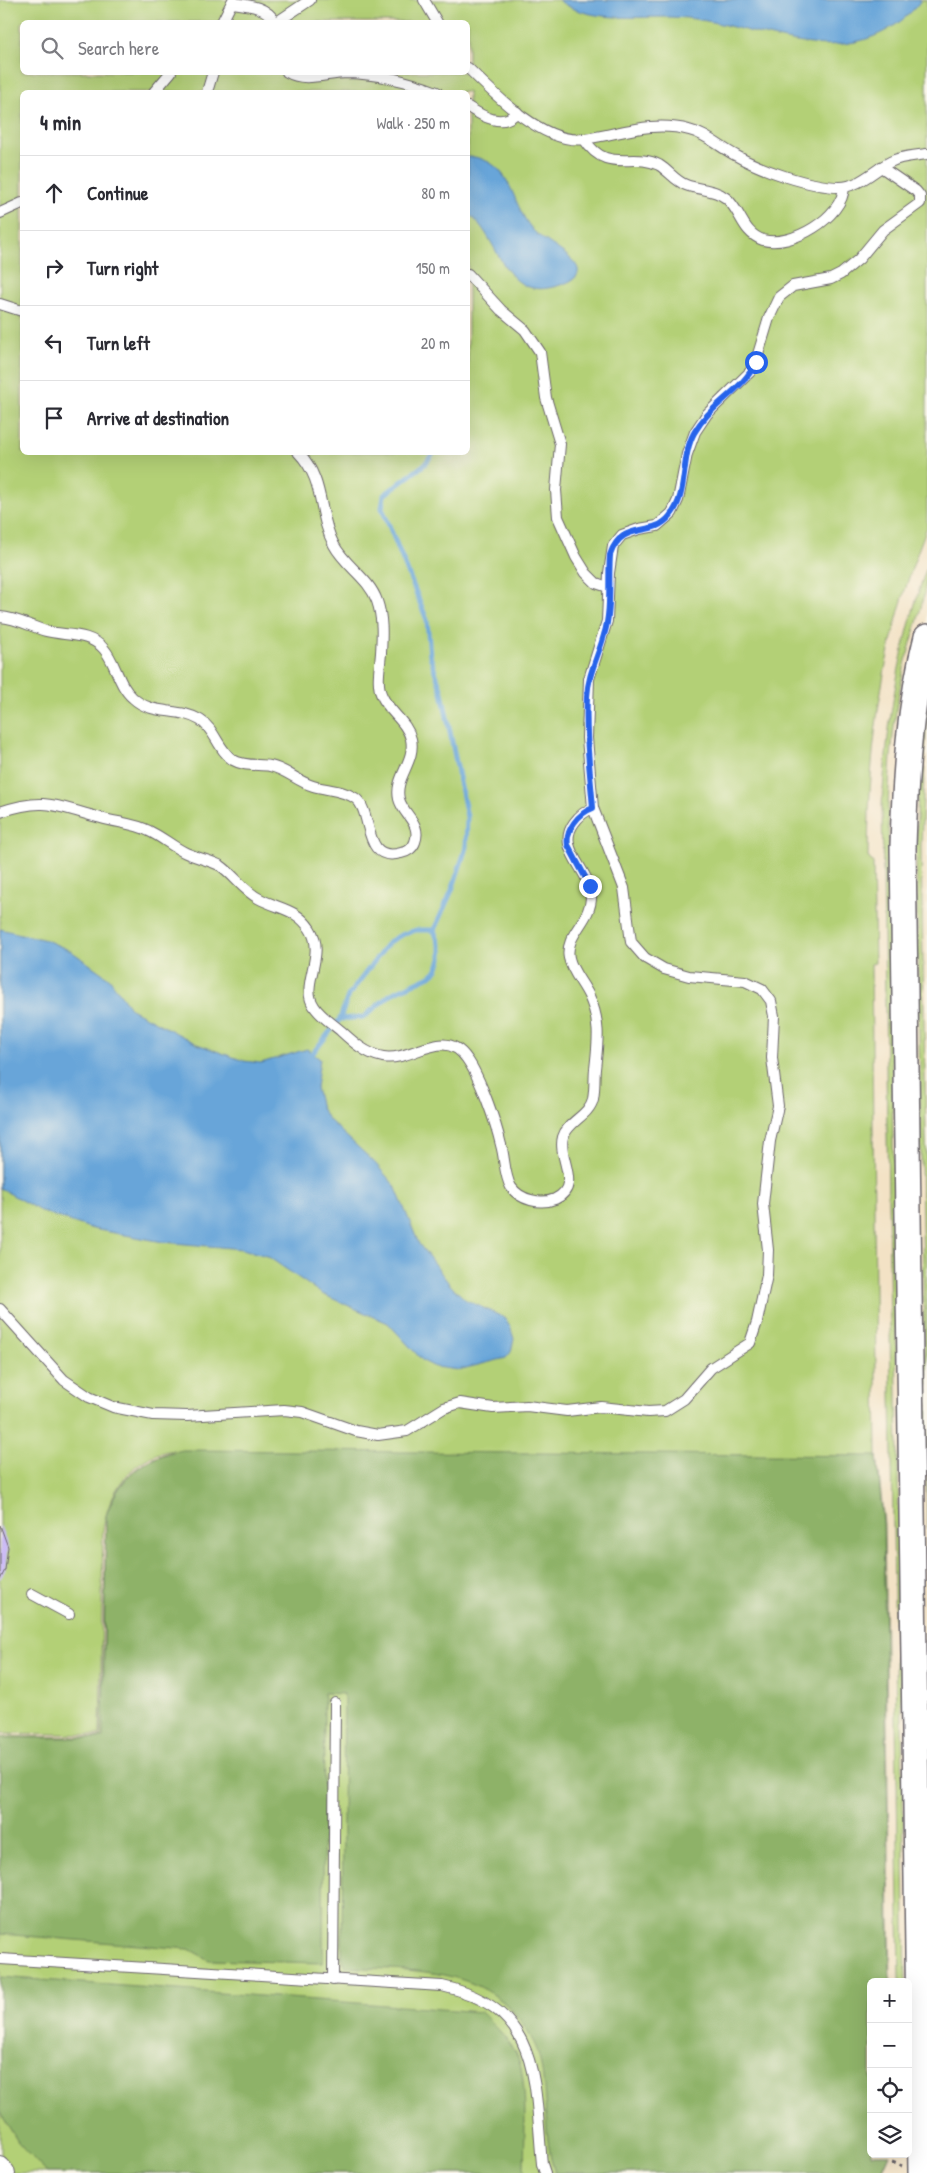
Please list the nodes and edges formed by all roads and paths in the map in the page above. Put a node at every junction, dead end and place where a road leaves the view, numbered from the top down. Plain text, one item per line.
1 (310, 0) edge
2 (424, 0) edge
3 (232, 1) edge
4 (223, 20) edge
5 (274, 20) edge
6 (279, 20) edge
7 (436, 20) edge
8 (470, 70) edge
9 (168, 75) edge
10 (212, 75) edge
11 (295, 75) edge
12 (324, 75) edge
13 (366, 75) edge
14 (156, 90) edge
15 (208, 90) edge
16 (431, 90) edge
17 (470, 108) edge
18 (517, 112) junction
19 (584, 139) junction
20 (927, 154) edge
21 (881, 167) junction
22 (844, 187) junction
23 (20, 204) edge
24 (0, 213) edge
25 (470, 276) edge
26 (0, 304) edge
27 (20, 310) edge
28 (300, 455) edge
29 (608, 587) junction
30 (0, 617) edge
31 (927, 637) edge
32 (593, 808) junction
33 (0, 812) edge
34 (0, 1309) edge
35 (32, 1594) dead end
36 (69, 1614) dead end
37 (334, 1703) dead end
38 (0, 1959) edge
39 (333, 1980) junction
40 (0, 2167) edge
41 (5, 2173) edge
42 (544, 2173) edge
43 (922, 2173) edge

1 - 6 lane
2 - 7 lane
3 - 4 lane
3 - 5 lane
8 - 18 lane
9 - 14 lane
10 - 15 lane
11 - 12 lane
13 - 16 lane
17 - 18 lane
18 - 19 lane
19 - 22 lane
19 - 22 lane
20 - 21 lane
21 - 22 lane
21 - 29 lane
23 - 24 lane
25 - 29 lane
26 - 27 lane
28 - 30 lane
29 - 32 lane
31 - 43 street
32 - 33 lane
32 - 34 lane
35 - 36 lane
37 - 39 lane
38 - 39 lane
39 - 42 lane
40 - 41 street

